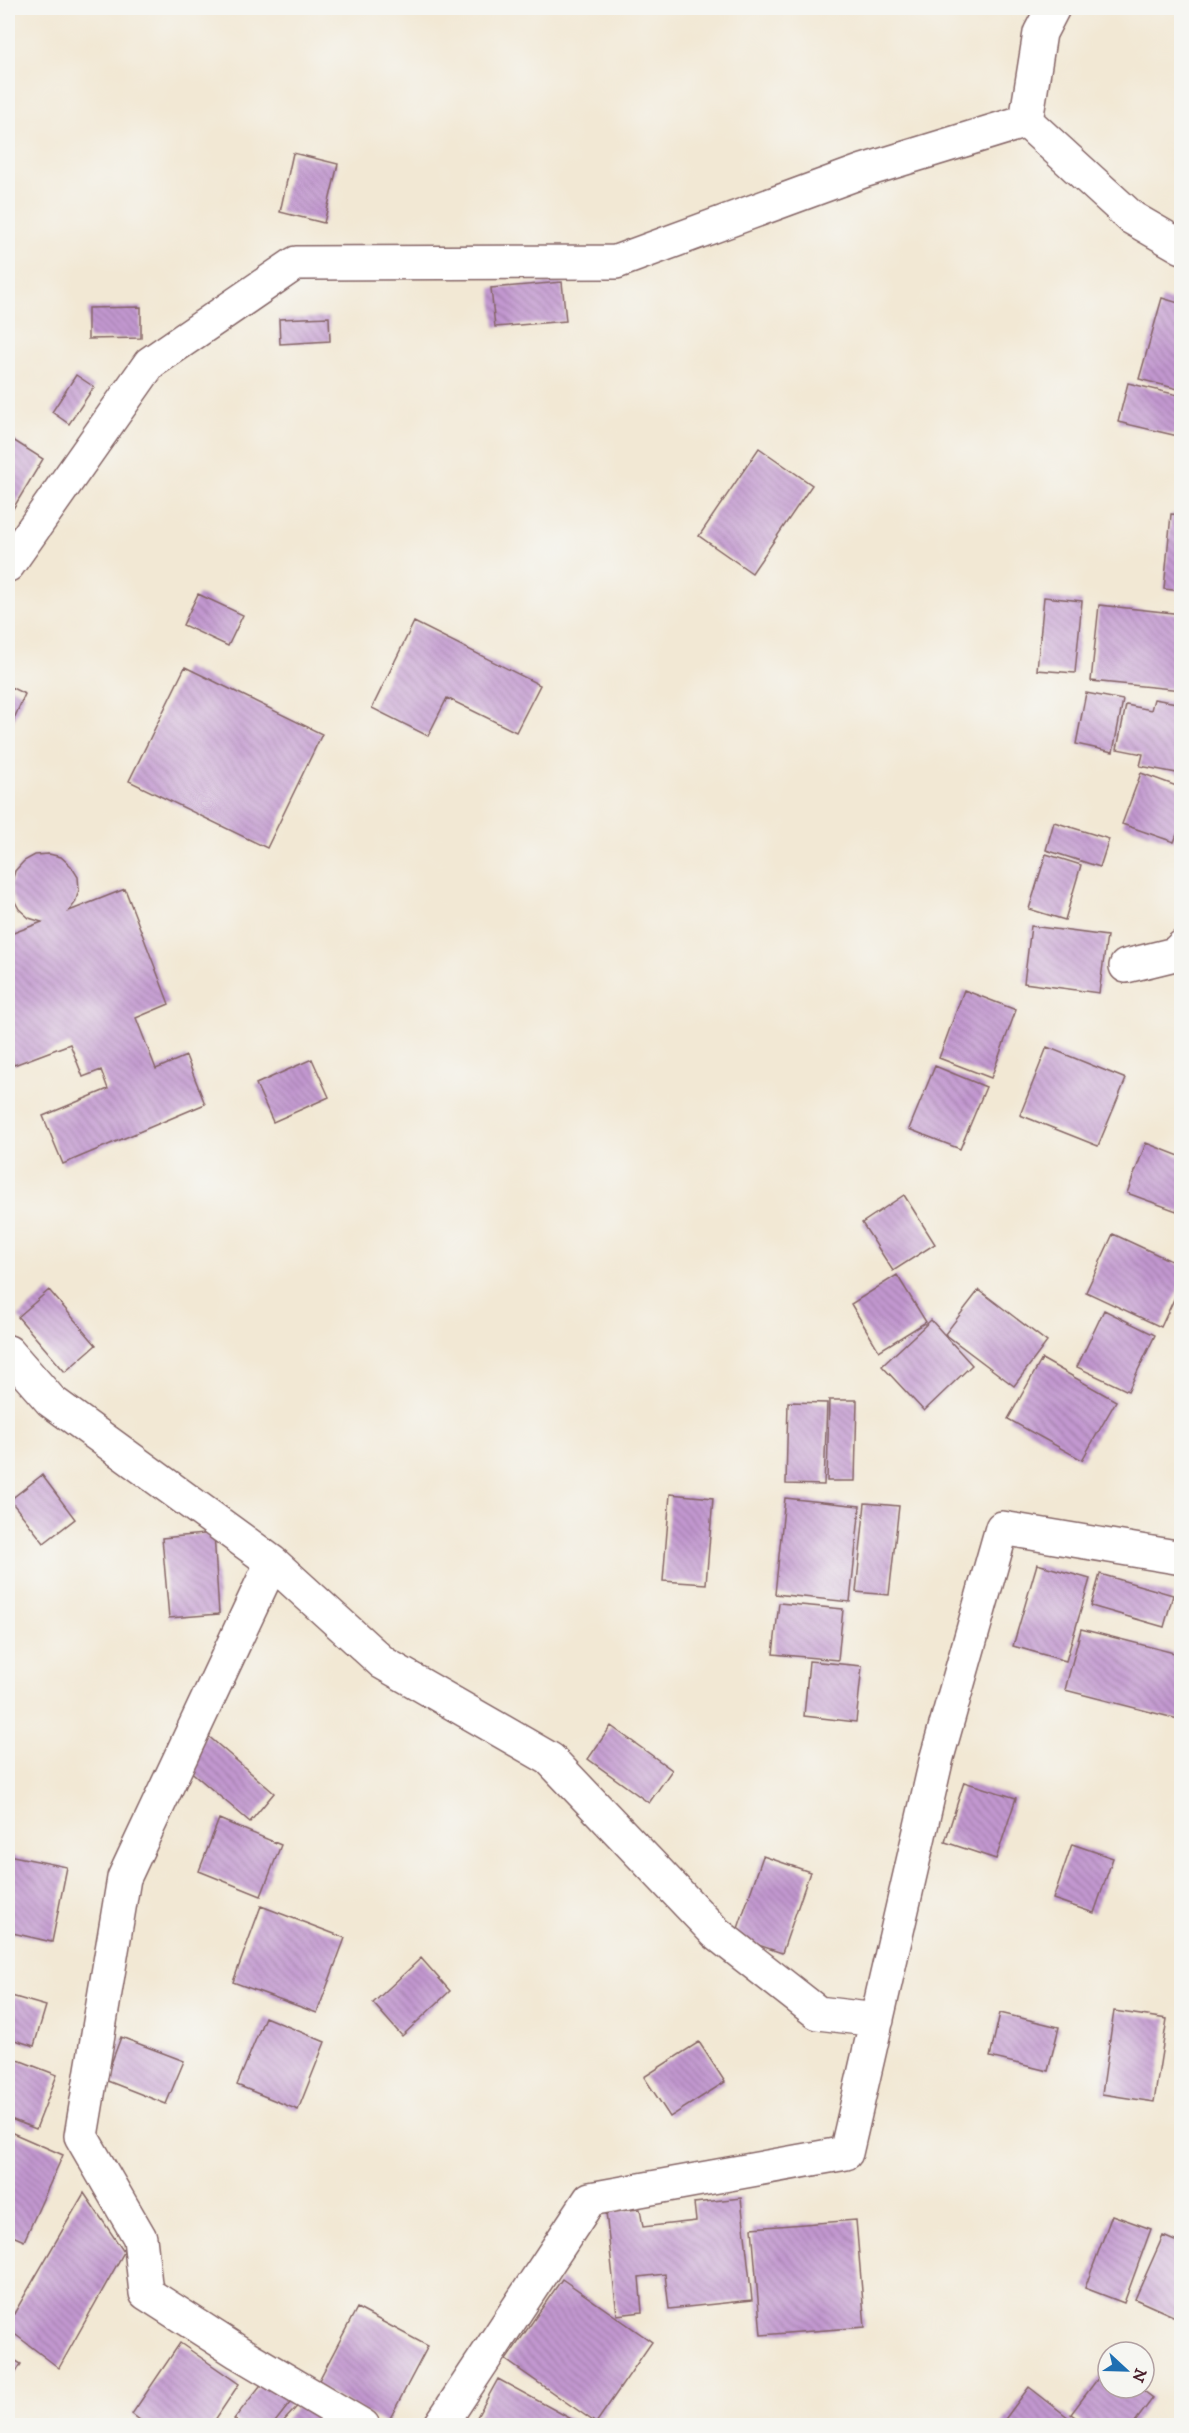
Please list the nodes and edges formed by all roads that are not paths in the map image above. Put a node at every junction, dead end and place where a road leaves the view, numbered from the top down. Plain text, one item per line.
1 (1053, 8) edge
2 (1026, 121) junction
3 (1182, 247) edge
4 (8, 565) edge
5 (1182, 947) edge
6 (1126, 966) dead end
7 (8, 1352) edge
8 (1182, 1558) edge
9 (272, 1562) junction
10 (877, 2020) junction
11 (363, 2426) edge
12 (440, 2426) edge

1 - 2 street
2 - 3 street
2 - 4 street
5 - 6 street
7 - 9 street
8 - 10 street
9 - 10 street
9 - 11 street
10 - 12 street

